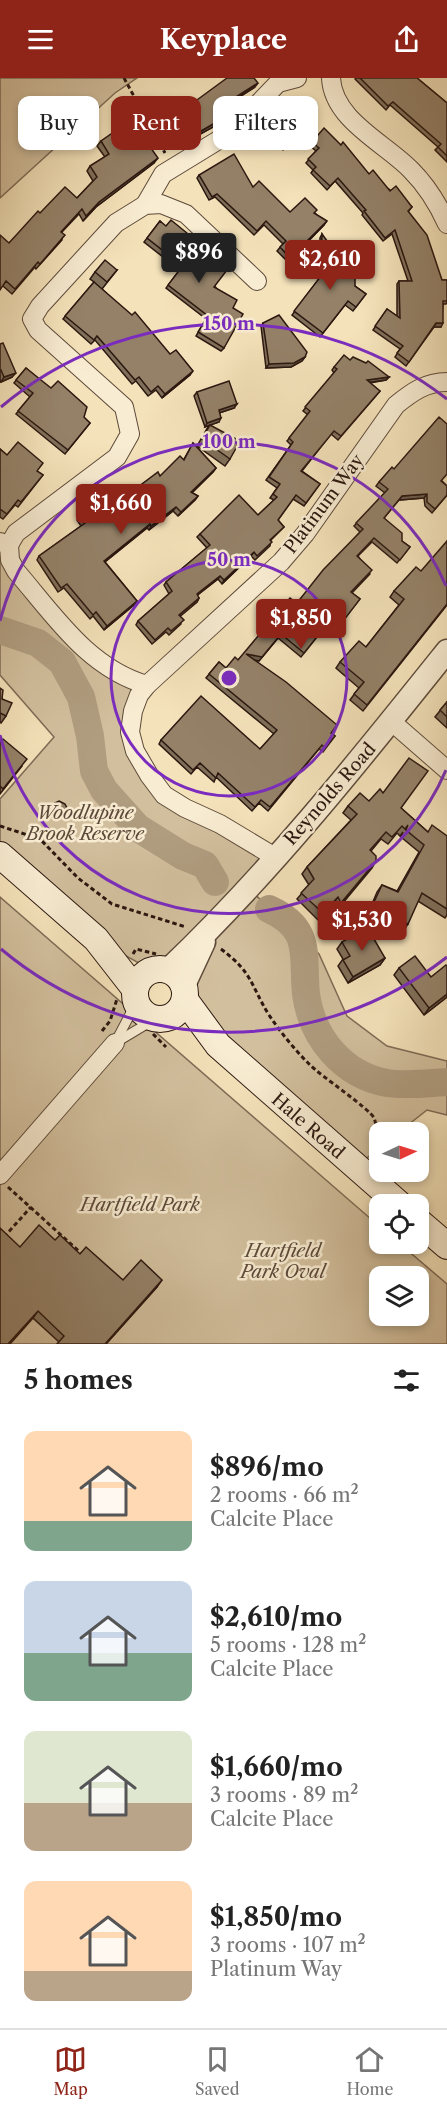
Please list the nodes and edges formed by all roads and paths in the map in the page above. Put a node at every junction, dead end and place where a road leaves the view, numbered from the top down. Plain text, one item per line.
1 (124, 78) edge
2 (297, 78) edge
3 (331, 78) edge
4 (172, 167) junction
5 (145, 205) junction
6 (447, 224) edge
7 (258, 281) dead end
8 (447, 382) edge
9 (5, 544) edge
10 (447, 651) edge
11 (143, 690) junction
12 (392, 722) junction
13 (447, 770) edge
14 (0, 826) edge
15 (0, 855) edge
16 (275, 857) junction
17 (206, 934) junction
18 (160, 986) junction
19 (157, 1024) junction
20 (115, 1043) junction
21 (218, 1045) junction
22 (166, 1047) dead end
23 (375, 1122) edge
24 (0, 1177) edge
25 (388, 1194) edge
26 (31, 1207) junction
27 (429, 1230) edge
28 (1, 1240) edge
29 (447, 1246) edge
30 (92, 1262) edge

1 - 4 path
2 - 4 street
3 - 6 street
4 - 5 street
5 - 7 street
5 - 9 street
8 - 11 street, Platinum Way
9 - 11 street
10 - 12 street, Reynolds Road
11 - 16 street
12 - 13 street
12 - 16 street, Reynolds Road
14 - 17 path
15 - 18 main road, Hale Road
16 - 17 street, Reynolds Road
17 - 18 street, Reynolds Road
17 - 23 path
18 - 19 main road, Hale Road
18 - 19 main road
18 - 20 lane
18 - 21 main road, Hale Road
19 - 20 lane
19 - 21 main road, Hale Road
19 - 22 path
20 - 24 street
21 - 25 main road, Hale Road
24 - 26 path
26 - 28 path
26 - 30 path
27 - 29 main road

